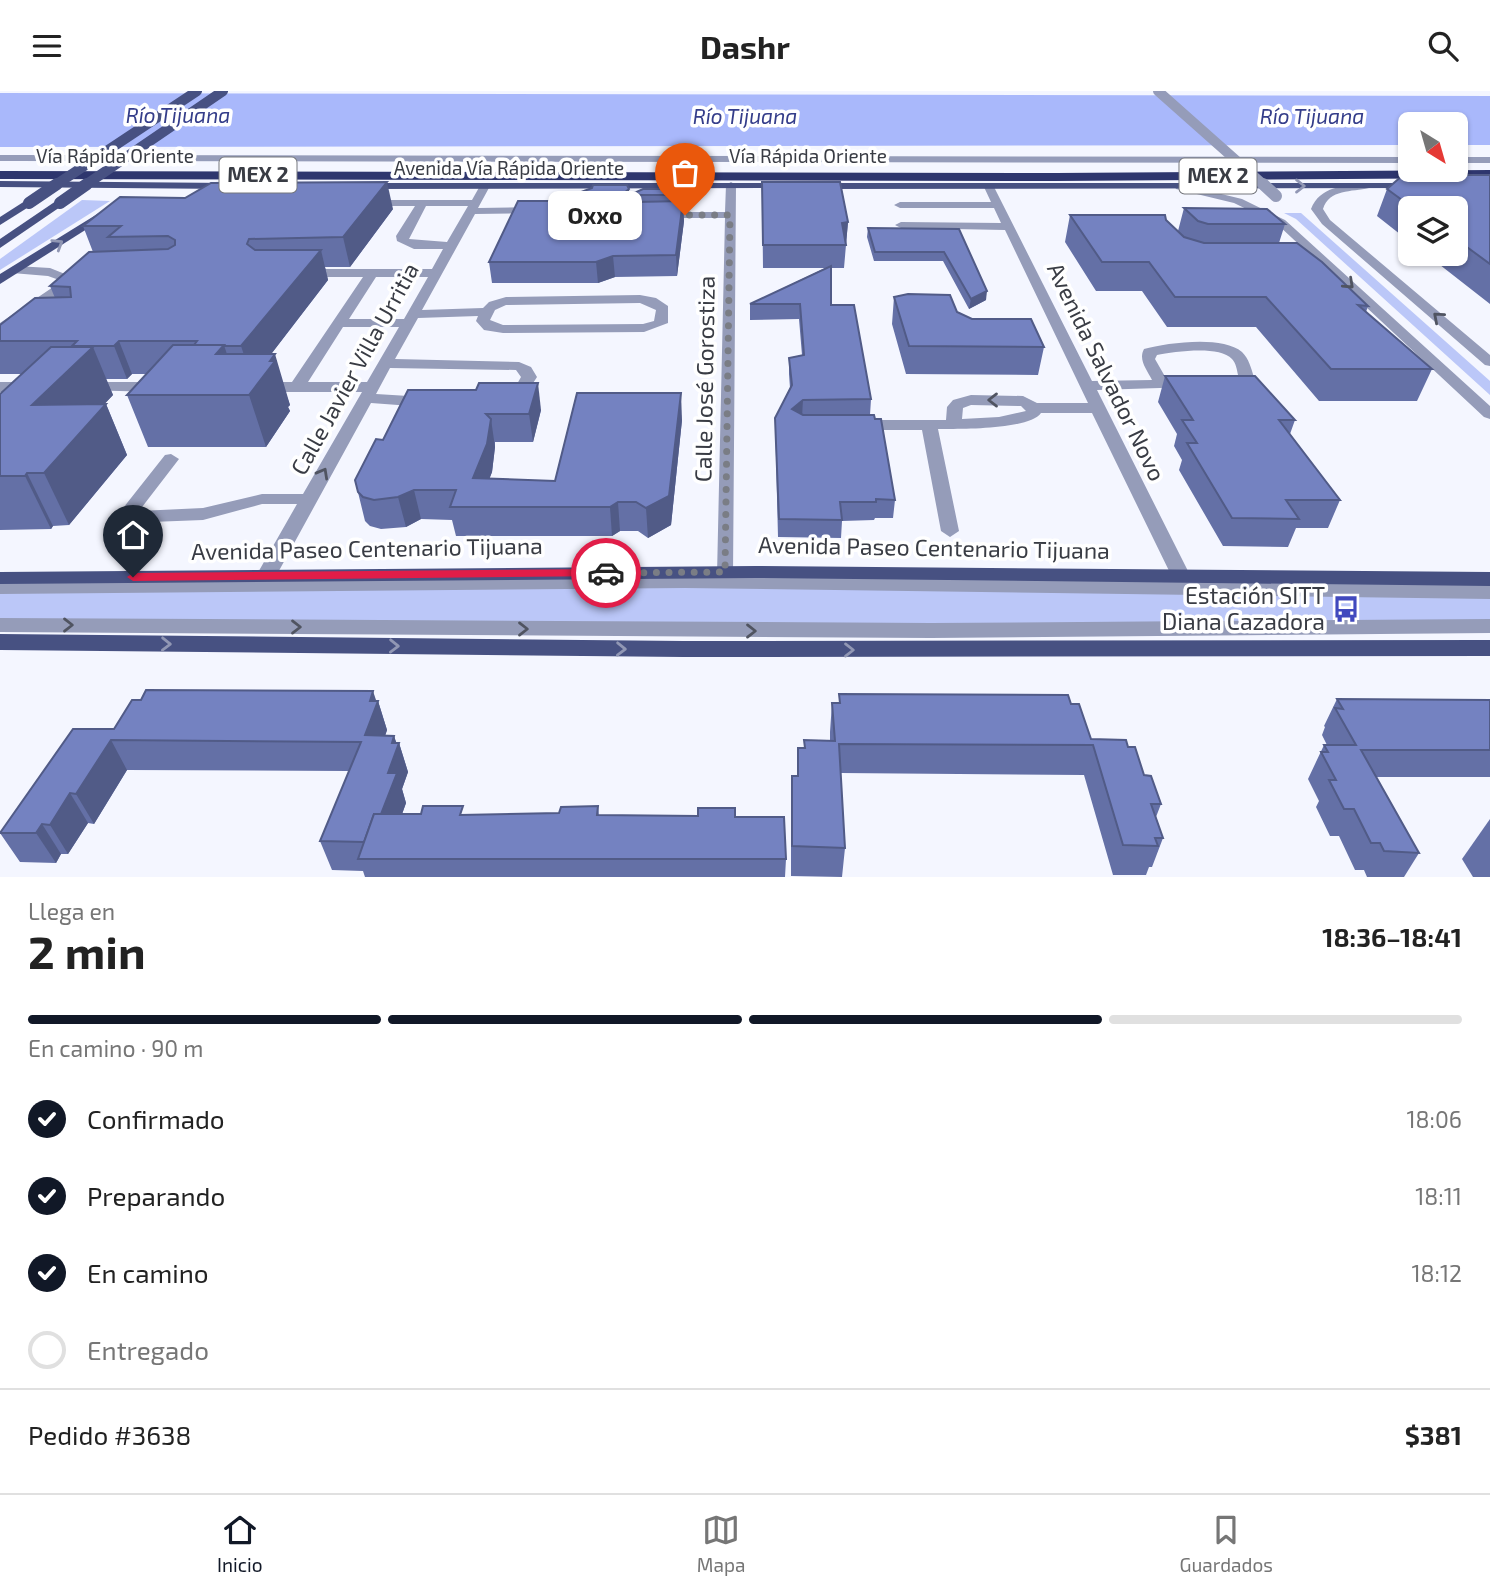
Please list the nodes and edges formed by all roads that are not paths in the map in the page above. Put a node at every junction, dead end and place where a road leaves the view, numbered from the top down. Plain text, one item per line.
1 (197, 91) edge
2 (223, 91) edge
3 (1158, 91) edge
4 (0, 158) edge
5 (1398, 160) edge
6 (1468, 160) edge
7 (1490, 160) edge
8 (1490, 172) edge
9 (0, 175) edge
10 (452, 176) junction
11 (944, 181) junction
12 (0, 184) edge
13 (287, 185) junction
14 (731, 185) junction
15 (1490, 185) edge
16 (175, 186) junction
17 (485, 186) junction
18 (640, 186) junction
19 (1365, 186) junction
20 (989, 187) junction
21 (1180, 187) junction
22 (1276, 195) dead end
23 (128, 200) edge
24 (355, 203) edge
25 (423, 203) junction
26 (635, 204) edge
27 (900, 205) dead end
28 (998, 205) junction
29 (473, 207) junction
30 (545, 210) edge
31 (109, 214) edge
32 (649, 215) edge
33 (730, 215) junction
34 (0, 222) edge
35 (901, 225) edge
36 (1009, 227) junction
37 (0, 244) edge
38 (450, 246) junction
39 (1307, 265) edge
40 (1328, 265) junction
41 (16, 270) junction
42 (436, 272) junction
43 (291, 273) edge
44 (372, 273) junction
45 (88, 277) edge
46 (0, 280) edge
47 (74, 280) junction
48 (485, 312) junction
49 (410, 318) junction
50 (341, 323) junction
51 (36, 324) edge
52 (3, 326) edge
53 (1490, 362) edge
54 (384, 363) junction
55 (1162, 384) junction
56 (1088, 386) junction
57 (0, 387) edge
58 (174, 387) edge
59 (242, 387) edge
60 (296, 387) junction
61 (368, 393) junction
62 (493, 400) edge
63 (436, 402) edge
64 (1098, 408) junction
65 (1490, 414) edge
66 (929, 424) junction
67 (840, 425) edge
68 (171, 459) dead end
69 (308, 499) junction
70 (950, 531) dead end
71 (725, 572) junction
72 (266, 576) junction
73 (1181, 577) junction
74 (0, 578) edge
75 (1490, 579) edge
76 (0, 587) edge
77 (1490, 592) edge
78 (0, 625) edge
79 (1490, 626) edge
80 (0, 642) edge
81 (1490, 648) edge

1 - 34 main road, bridge
2 - 37 main road, bridge
3 - 22 street, bridge
4 - 5 street
6 - 7 street
8 - 11 highway, MEX 2
9 - 10 highway, Vía Rápida Oriente / MEX 2
10 - 11 highway, Vía Rápida Oriente / MEX 2
10 - 13 highway
11 - 14 main road, Avenida Vía Rápida Oriente
11 - 20 main road, Avenida Vía Rápida Oriente
12 - 16 main road, Avenida Vía Rápida Oriente
13 - 16 main road, Avenida Vía Rápida Oriente
13 - 17 main road, Avenida Vía Rápida Oriente
14 - 18 main road, Avenida Vía Rápida Oriente
14 - 33 street, Calle José Gorostiza
15 - 19 main road
16 - 23 main road
17 - 18 main road, Avenida Vía Rápida Oriente
17 - 29 street, Calle Javier Villa Urritia
18 - 26 street
21 -> 19 main road
53 -> 19 street
20 - 21 main road, Avenida Vía Rápida Oriente
20 - 28 street, Avenida Salvador Novo
21 - 40 street
24 - 25 street
25 - 29 street
25 - 38 street
27 - 28 street
28 - 36 street, Avenida Salvador Novo
29 - 30 street
29 - 38 street, Calle Javier Villa Urritia
41 -> 31 main road
32 - 33 street
33 - 71 street, Calle José Gorostiza
35 - 36 street
36 - 56 street, Avenida Salvador Novo
38 - 42 street, Calle Javier Villa Urritia
39 - 40 street
40 -> 65 street
41 - 46 main road
41 - 47 street
42 - 44 street
42 - 49 street, Calle Javier Villa Urritia
43 - 44 street
44 - 50 street
45 - 47 street
47 - 52 street
48 - 48 street
48 - 49 street
49 - 50 street
49 - 54 street, Calle Javier Villa Urritia
50 - 60 street
51 - 52 street
54 - 61 street, Calle Javier Villa Urritia
54 - 62 street
55 - 55 street
55 - 56 street
56 - 64 street, Avenida Salvador Novo
57 - 58 street
59 - 60 street
60 - 61 street
61 - 63 street
69 -> 61 street, Calle Javier Villa Urritia
64 - 66 street
64 - 73 street, Avenida Salvador Novo
66 - 67 street
66 - 70 street
68 - 69 street
69 - 72 street, Calle Javier Villa Urritia
71 - 72 main road, Avenida Paseo Centenario Tijuana
71 - 73 main road, Avenida Paseo Centenario Tijuana
72 - 74 main road, Avenida Paseo Centenario Tijuana
73 - 75 main road, Avenida Paseo Centenario Tijuana
76 - 77 street
78 -> 79 street
80 -> 81 main road

